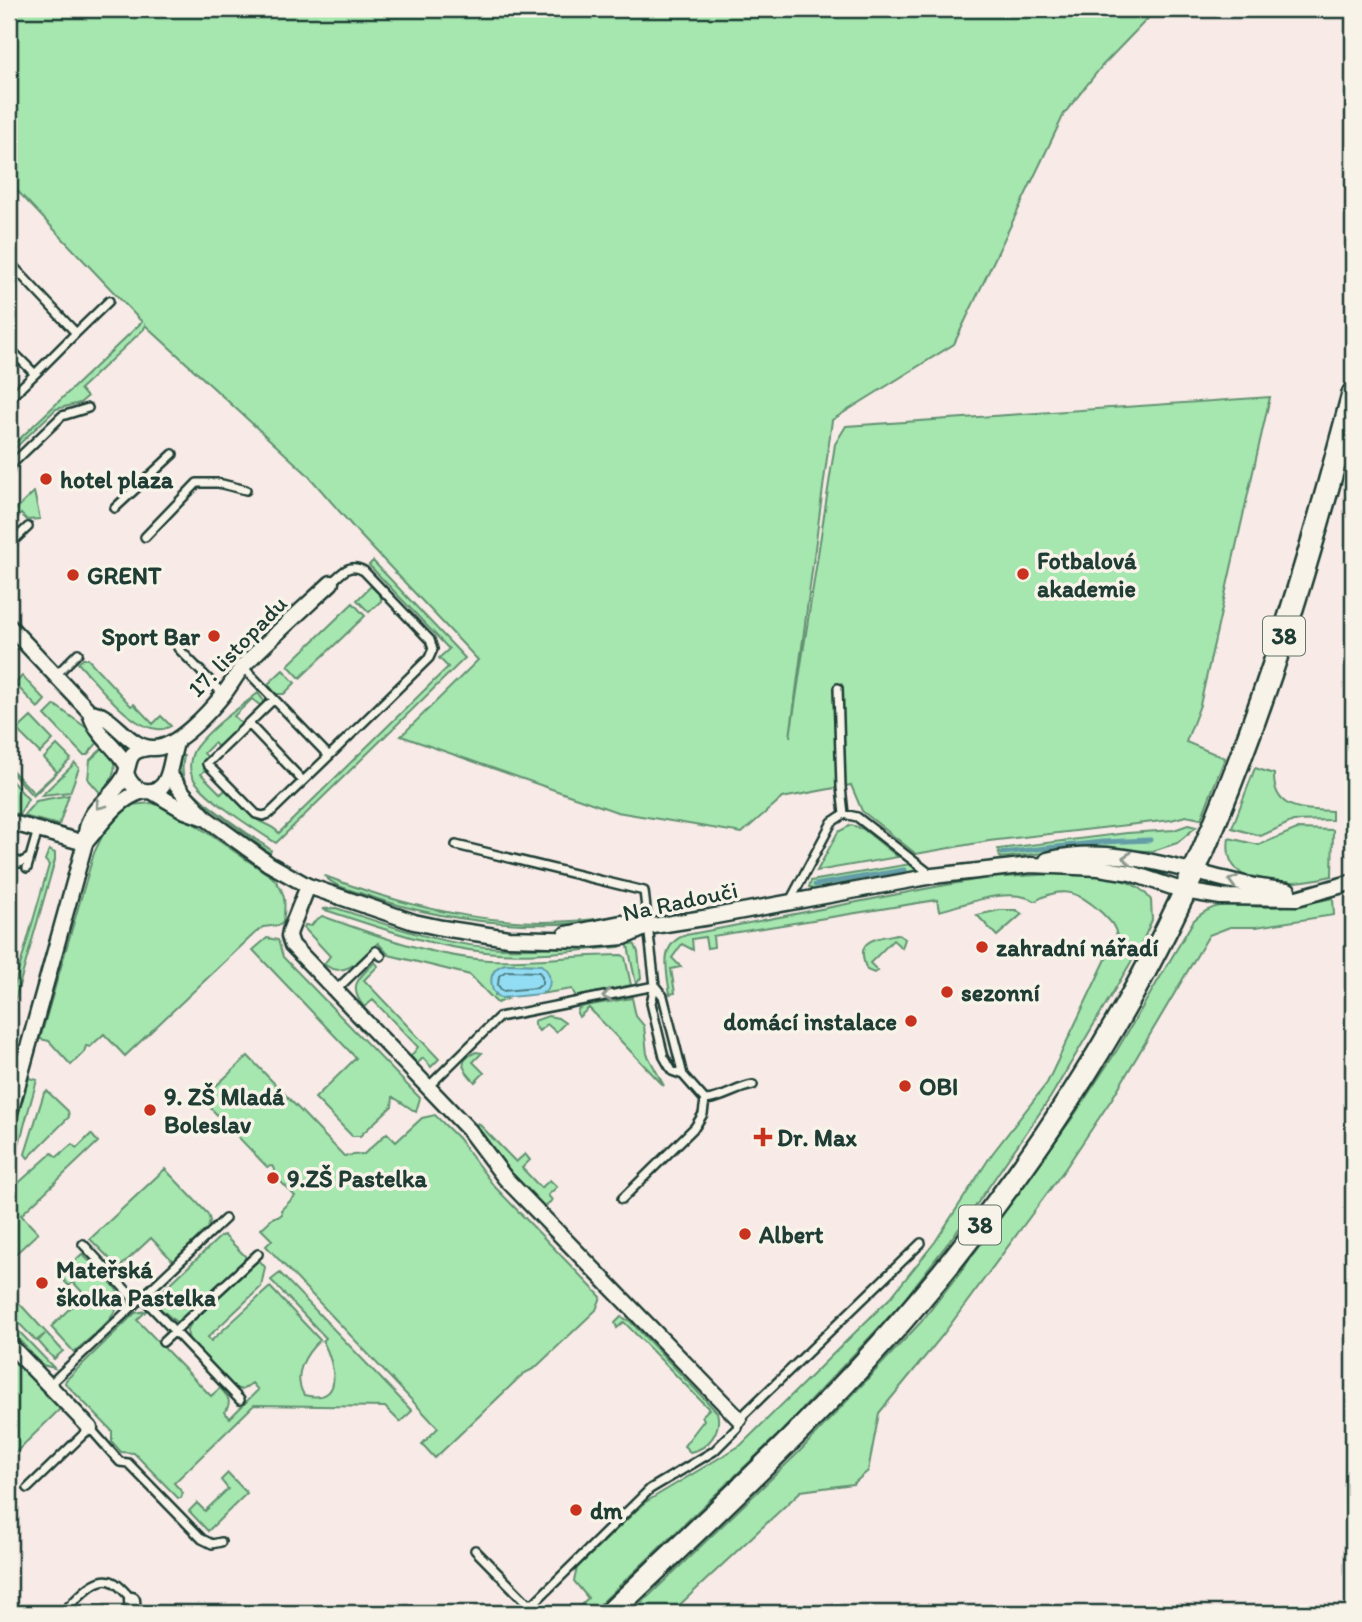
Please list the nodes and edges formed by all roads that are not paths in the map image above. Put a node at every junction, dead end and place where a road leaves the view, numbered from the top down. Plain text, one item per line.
1 (9, 265) edge
2 (109, 301) dead end
3 (76, 333) junction
4 (9, 348) edge
5 (35, 374) junction
6 (1353, 394) edge
7 (9, 399) edge
8 (88, 408) dead end
9 (173, 454) dead end
10 (9, 473) edge
11 (246, 490) dead end
12 (116, 508) dead end
13 (28, 527) dead end
14 (145, 537) dead end
15 (9, 545) edge
16 (331, 583) joint
17 (9, 626) edge
18 (178, 649) dead end
19 (78, 653) dead end
20 (243, 667) junction
21 (55, 676) junction
22 (838, 688) dead end
23 (223, 695) junction
24 (274, 699) junction
25 (90, 712) junction
26 (248, 723) junction
27 (177, 741) junction
28 (151, 748) junction
29 (329, 756) junction
30 (126, 769) junction
31 (169, 771) junction
32 (303, 781) junction
33 (147, 791) junction
34 (844, 814) junction
35 (206, 819) junction
36 (9, 822) edge
37 (38, 829) junction
38 (85, 843) junction
39 (456, 845) dead end
40 (9, 856) edge
41 (30, 857) junction
42 (1031, 865) junction
43 (27, 868) dead end
44 (1194, 870) junction
45 (933, 876) junction
46 (1353, 882) edge
47 (308, 886) junction
48 (1321, 889) junction
49 (1184, 891) junction
50 (790, 903) junction
51 (648, 927) junction
52 (381, 956) dead end
53 (655, 986) junction
54 (335, 990) junction
55 (683, 1075) junction
56 (753, 1085) dead end
57 (428, 1087) junction
58 (705, 1100) junction
59 (9, 1116) edge
60 (622, 1199) dead end
61 (225, 1219) dead end
62 (921, 1243) dead end
63 (83, 1244) dead end
64 (258, 1254) dead end
65 (140, 1300) junction
66 (175, 1331) junction
67 (163, 1342) dead end
68 (9, 1344) edge
69 (49, 1385) junction
70 (240, 1400) dead end
71 (739, 1419) junction
72 (90, 1429) junction
73 (28, 1488) dead end
74 (221, 1542) dead end
75 (475, 1550) dead end
76 (133, 1606) edge
77 (64, 1612) edge
78 (610, 1613) edge

1 - 3 lane
2 - 3 lane
3 - 5 lane
4 - 5 lane
5 - 7 lane
6 - 44 main road, 38
8 - 10 lane
9 - 12 lane
11 - 14 lane
13 - 15 lane
16 - 20 street, 17. listopadu
16 - 29 lane
17 - 21 street
18 - 23 lane
19 - 21 lane
20 - 23 street, 17. listopadu
20 - 24 lane
21 - 25 street
22 - 34 lane
23 - 27 street, 17. listopadu
24 - 26 lane
24 - 29 lane
25 - 28 street
25 - 30 street
26 - 32 lane
26 - 32 lane
27 - 28 street
27 - 31 street
28 - 30 street
28 - 31 street
29 - 32 lane
30 - 33 street
30 -> 38 street
31 - 33 street
31 - 35 street
33 - 35 street
33 - 38 street
34 - 45 lane
34 - 50 lane
35 - 47 street
36 - 37 street
37 - 38 street
37 - 41 lane
38 - 59 street
39 - 51 lane
40 - 41 lane
41 - 43 lane
44 -> 42 street
42 - 45 street, Na Radouči
42 - 49 street, Na Radouči
48 -> 44 street
44 - 49 main road, 38
45 - 50 street, Na Radouči
46 - 48 street
47 - 51 street, Na Radouči
47 - 54 street
48 - 49 street, Na Radouči
49 - 78 main road, 38
50 - 51 street, Na Radouči
51 - 53 lane
52 - 54 lane
53 - 55 lane
53 - 55 lane
53 -> 57 lane
54 - 57 street
55 - 58 lane
56 - 58 lane
57 - 71 street
58 - 60 lane
61 - 65 lane
62 - 71 lane
63 - 65 lane
64 - 66 lane
65 - 66 lane
65 - 69 lane
66 - 67 lane
66 - 70 lane
68 - 69 street
69 - 72 street
71 - 75 lane
72 - 73 lane
72 - 74 lane
76 - 77 lane

